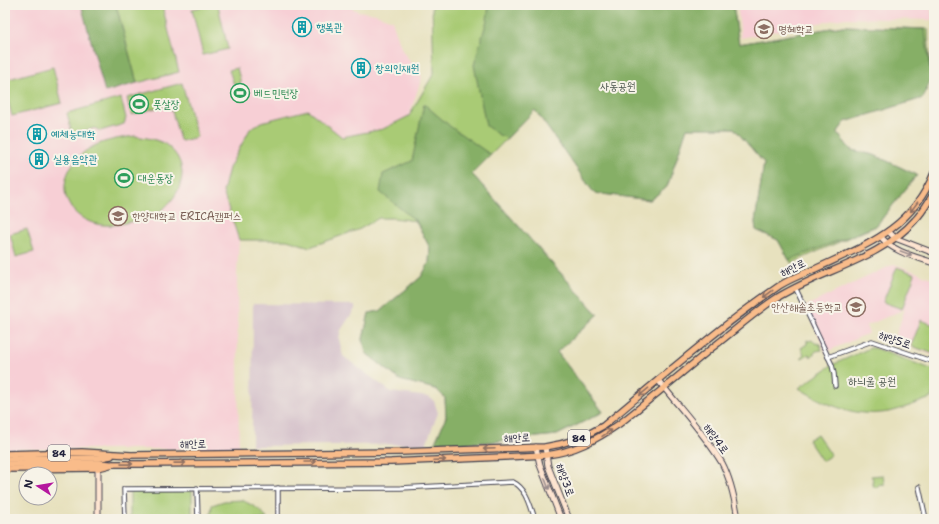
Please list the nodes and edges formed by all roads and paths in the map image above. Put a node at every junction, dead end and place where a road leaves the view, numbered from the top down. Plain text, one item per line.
1 (934, 173) edge
2 (934, 192) edge
3 (889, 232) junction
4 (882, 237) junction
5 (895, 238) junction
6 (886, 243) junction
7 (934, 253) edge
8 (934, 263) edge
9 (795, 287) junction
10 (828, 357) junction
11 (934, 362) edge
12 (658, 380) junction
13 (835, 386) dead end
14 (664, 388) junction
15 (536, 447) junction
16 (545, 447) junction
17 (5, 454) edge
18 (113, 455) junction
19 (546, 455) junction
20 (538, 456) junction
21 (5, 459) edge
22 (5, 464) edge
23 (113, 464) junction
24 (98, 468) junction
25 (5, 469) edge
26 (919, 487) dead end
27 (197, 488) junction
28 (278, 488) junction
29 (98, 519) edge
30 (125, 519) edge
31 (198, 519) edge
32 (278, 519) edge
33 (535, 519) edge
34 (561, 519) edge
35 (569, 519) edge
36 (738, 519) edge
37 (926, 519) edge

1 -> 3 main road, 해안로 / 84
2 - 5 main road, 해안로 / 84
3 - 4 main road, 해안로 / 84
3 - 5 street
4 - 6 street
4 -> 12 main road, 해안로 / 84
5 - 6 main road, 해안로 / 84
5 - 7 street
6 -> 8 street
6 - 9 main road, 해안로 / 84
9 - 10 street
9 - 14 main road, 해안로 / 84
10 - 11 street, 해양5로
10 - 13 street
12 - 14 street, 해양4로
12 -> 16 main road, 해안로 / 84
19 -> 14 main road, 해안로 / 84
14 - 36 street, 해양4로
15 - 16 main road, 해안로 / 84
15 -> 18 main road, 해안로 / 84
15 - 20 street, 해양3로
16 - 19 street, 해양3로
17 - 18 main road, 해안로 / 84
18 - 21 main road
19 - 20 main road, 해안로 / 84
19 - 35 street, 해양3로
23 -> 20 main road, 해안로 / 84
20 -> 34 street, 해양3로
22 - 23 main road
23 - 24 main road, 해안로 / 84
24 - 25 main road, 해안로 / 84
24 - 29 street
26 - 37 street
27 - 28 street
27 - 30 street
27 - 31 street
28 - 32 street
28 - 33 street

